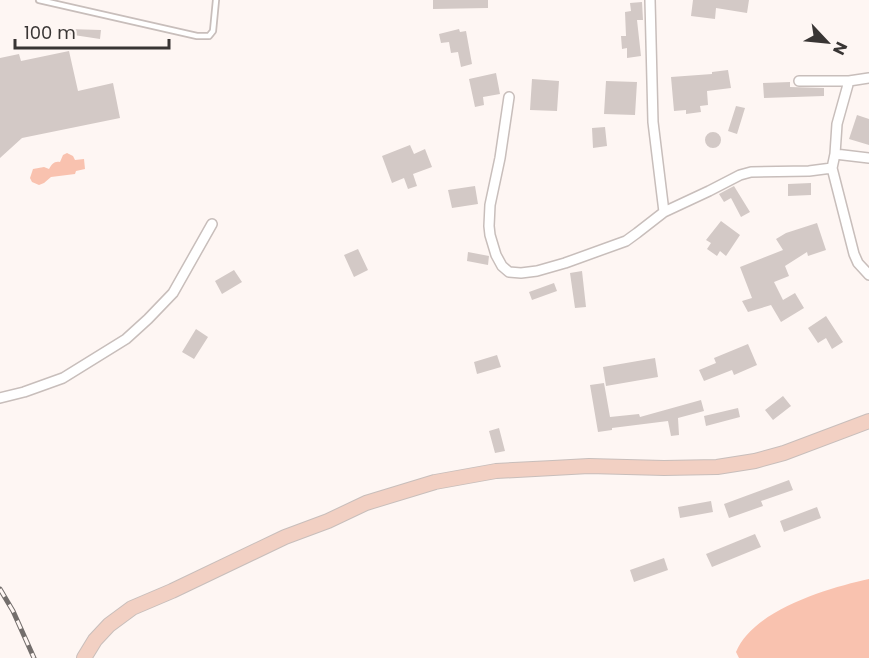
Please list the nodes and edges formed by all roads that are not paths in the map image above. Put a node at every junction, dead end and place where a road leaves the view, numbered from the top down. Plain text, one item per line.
1 (39, 0) edge
2 (216, 0) edge
3 (650, 0) edge
4 (869, 78) edge
5 (799, 81) dead end
6 (849, 81) junction
7 (509, 97) dead end
8 (835, 154) junction
9 (869, 158) edge
10 (832, 168) junction
11 (664, 212) junction
12 (212, 224) dead end
13 (869, 275) edge
14 (0, 398) edge
15 (869, 422) edge
16 (84, 658) edge

1 - 2 lane
3 - 11 street
4 - 6 street
5 - 6 street
6 - 8 street
7 - 11 street
8 - 9 street
8 - 10 street
10 - 11 street
10 - 13 street
12 - 14 street
15 - 16 main road

